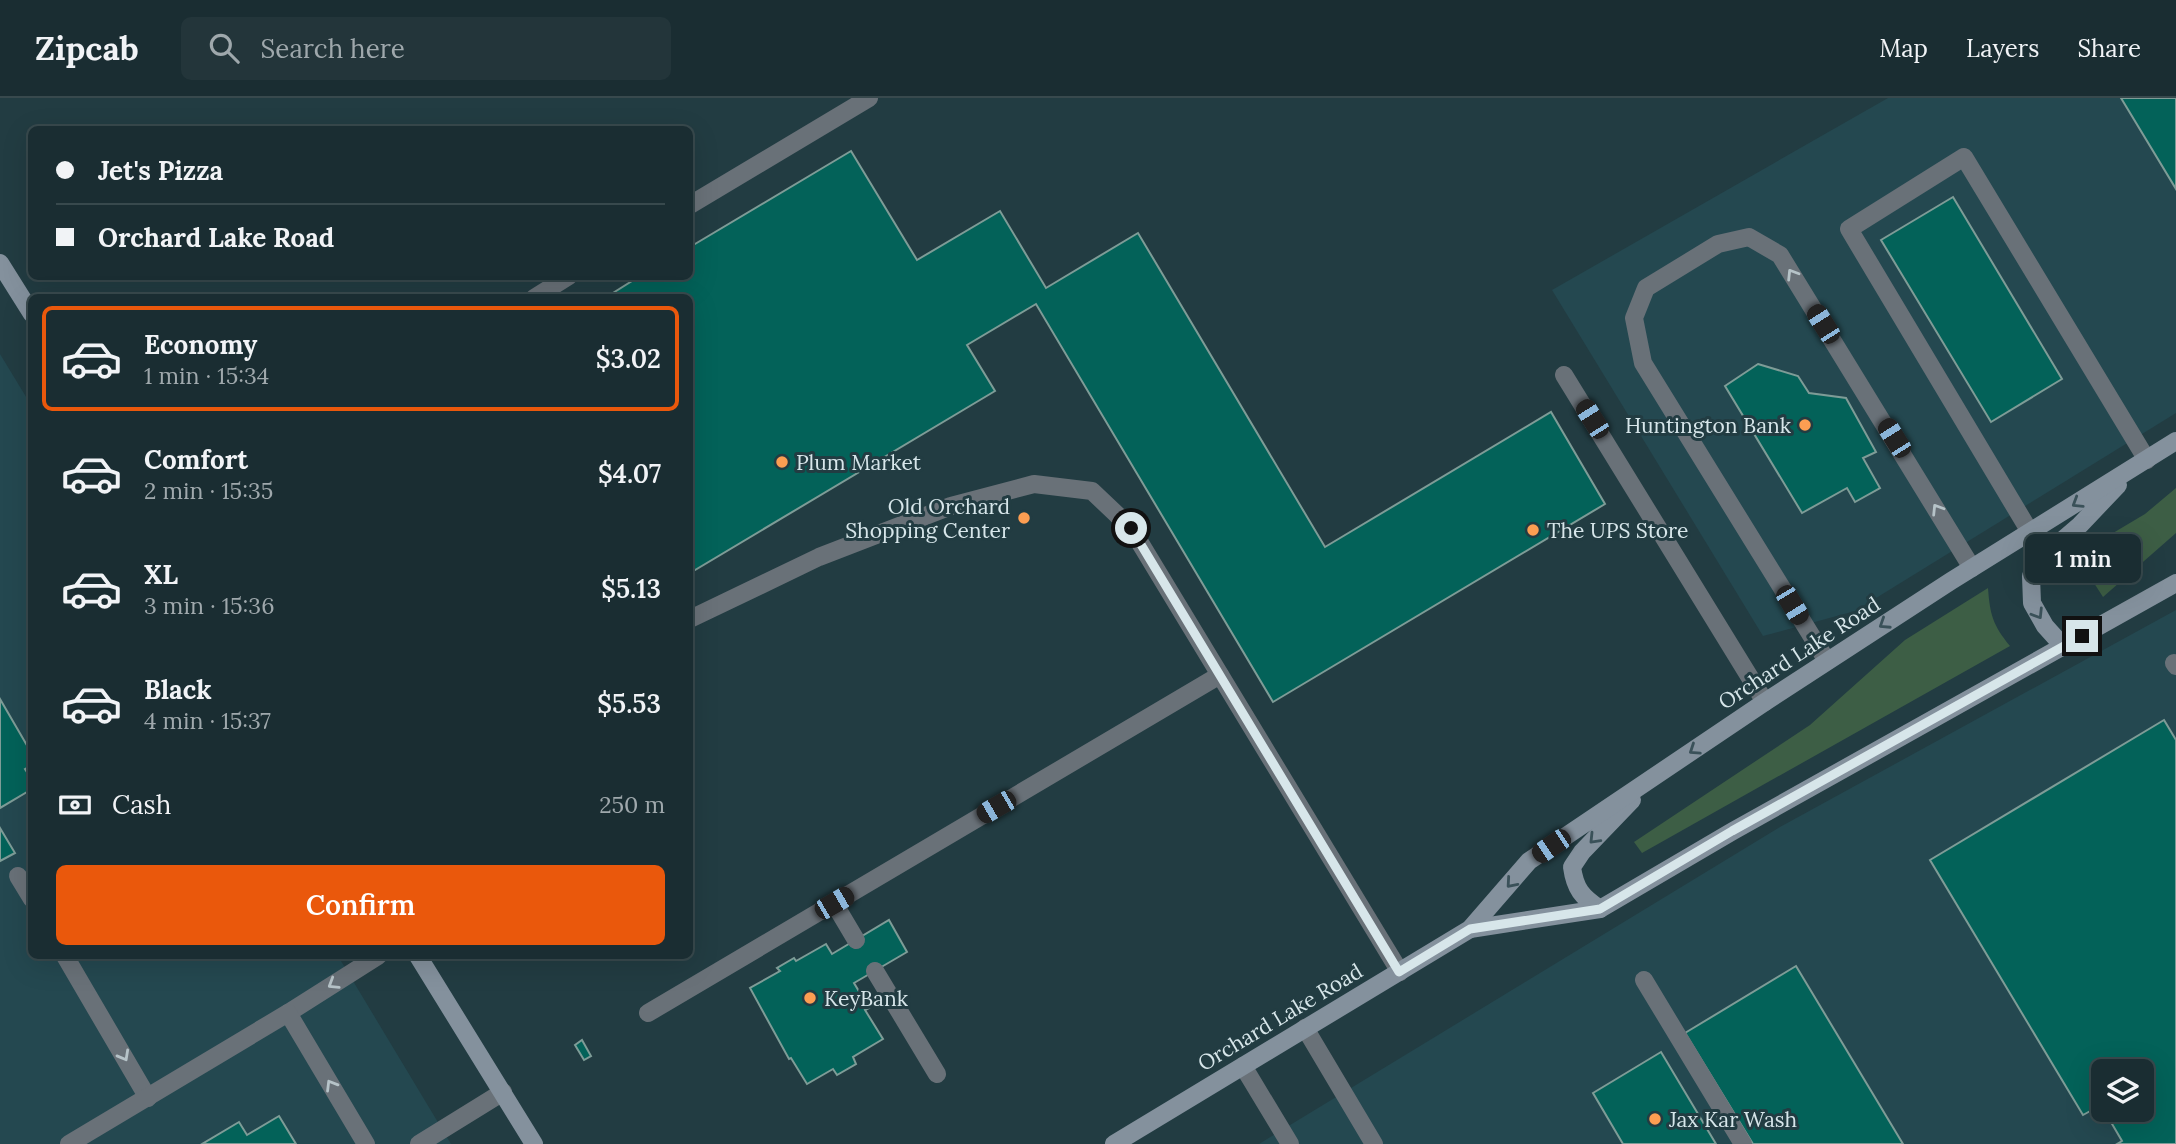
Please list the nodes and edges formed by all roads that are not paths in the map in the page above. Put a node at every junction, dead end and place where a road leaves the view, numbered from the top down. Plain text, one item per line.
1 (869, 98) edge
2 (693, 203) edge
3 (0, 263) edge
4 (563, 280) edge
5 (540, 294) edge
6 (28, 308) edge
7 (1564, 375) dead end
8 (2176, 441) edge
9 (2141, 463) junction
10 (2030, 532) junction
11 (1972, 568) junction
12 (2176, 575) edge
13 (2176, 583) edge
14 (2139, 603) junction
15 (693, 618) edge
16 (2063, 646) junction
17 (1827, 661) junction
18 (1220, 675) junction
19 (1765, 702) junction
20 (1659, 773) junction
21 (18, 876) dead end
22 (28, 892) edge
23 (834, 903) junction
24 (1600, 909) junction
25 (1470, 929) junction
26 (856, 940) dead end
27 (67, 959) edge
28 (373, 959) edge
29 (420, 959) edge
30 (875, 971) dead end
31 (1399, 972) junction
32 (1644, 980) dead end
33 (288, 1013) junction
34 (648, 1013) dead end
35 (1306, 1028) junction
36 (1243, 1066) junction
37 (937, 1074) dead end
38 (503, 1092) junction
39 (148, 1098) junction
40 (69, 1144) edge
41 (366, 1144) edge
42 (419, 1144) edge
43 (534, 1144) edge
44 (1114, 1144) edge
45 (1290, 1144) edge
46 (1374, 1144) edge
47 (1743, 1144) edge

1 - 2 lane
3 - 6 main road
4 - 5 lane
7 - 19 lane
8 - 9 main road, Orchard Lake Road
9 -> 10 main road, Orchard Lake Road
9 - 10 lane
9 -> 16 main road
10 - 11 main road, Orchard Lake Road
11 -> 17 main road, Orchard Lake Road
11 -> 17 lane
12 - 14 main road
13 - 14 main road, Orchard Lake Road
14 - 16 main road, Orchard Lake Road
15 - 18 lane
16 - 24 main road, Orchard Lake Road
17 - 19 main road, Orchard Lake Road
18 - 23 lane
18 - 31 lane
19 -> 20 main road, Orchard Lake Road
20 -> 24 main road
20 -> 25 main road, Orchard Lake Road
21 - 22 lane
23 - 26 lane
23 - 34 lane
24 - 25 main road, Orchard Lake Road
25 - 31 main road, Orchard Lake Road
27 -> 39 lane
28 -> 33 lane
29 - 38 main road
30 - 37 lane
31 - 35 main road, Orchard Lake Road
32 - 47 lane
33 - 39 lane
41 -> 33 lane
35 - 36 main road, Orchard Lake Road
35 - 46 lane
36 - 44 main road, Orchard Lake Road
36 - 45 lane
38 - 42 lane
38 - 43 main road
39 - 40 lane

